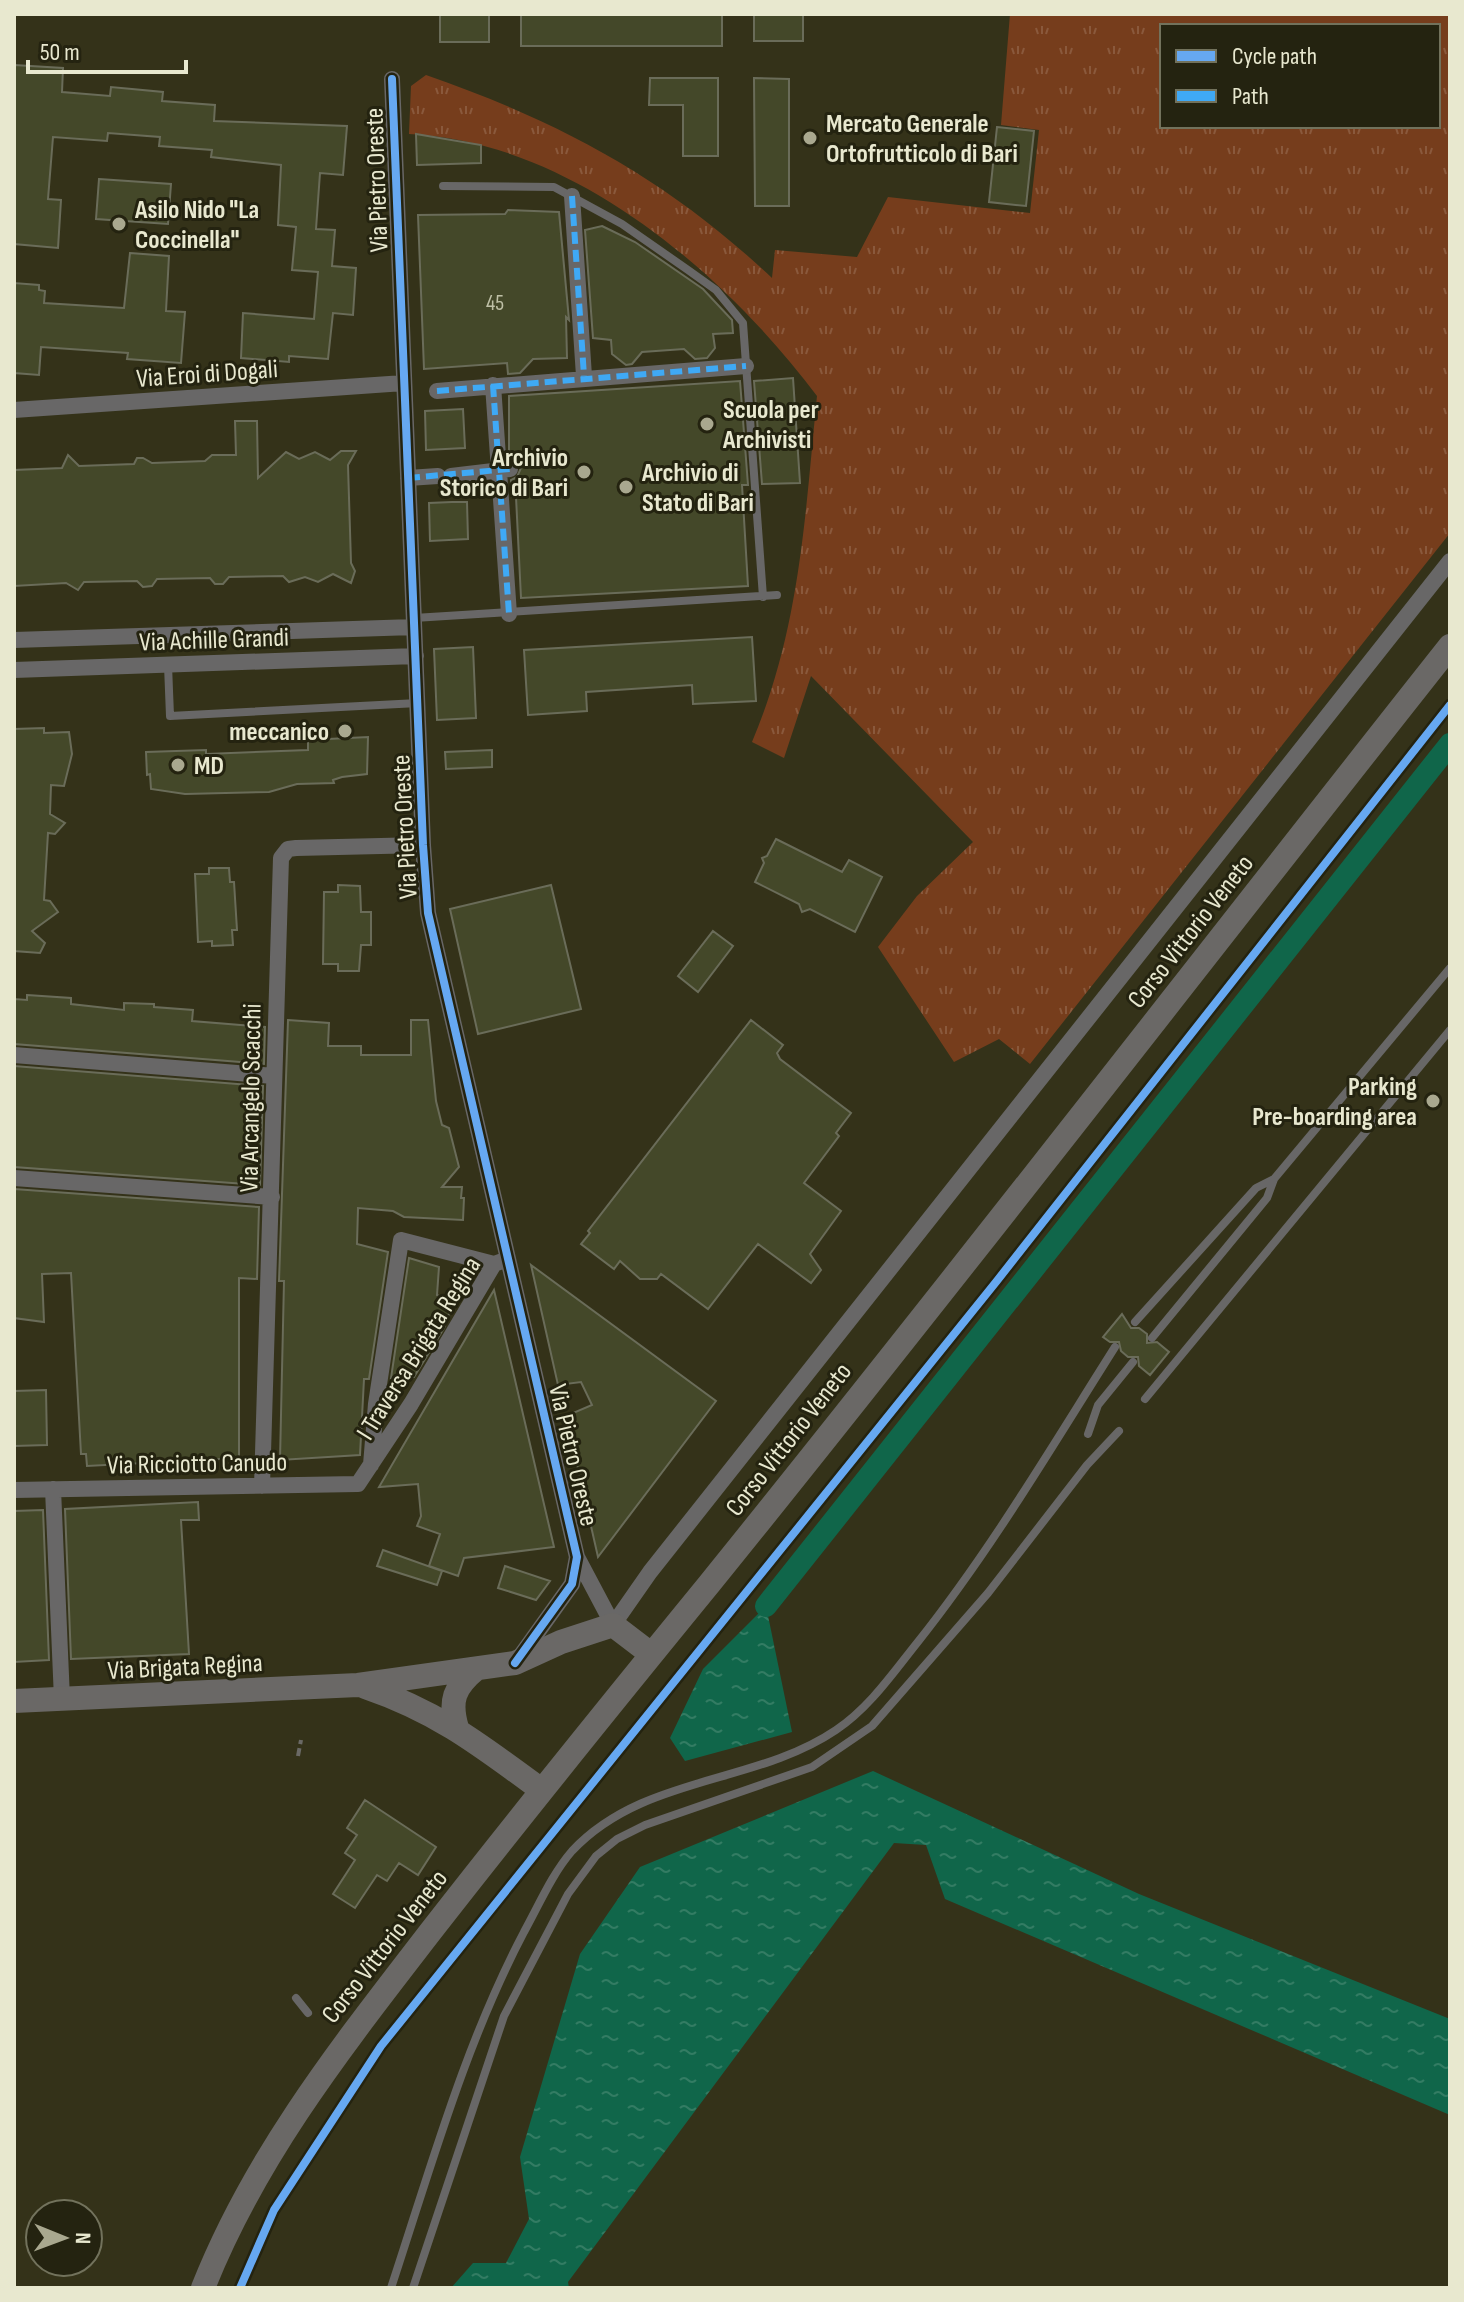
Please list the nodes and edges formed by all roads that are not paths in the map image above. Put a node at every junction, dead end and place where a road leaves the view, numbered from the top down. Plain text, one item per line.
1 (392, 79) dead end
2 (443, 186) dead end
3 (572, 196) junction
4 (746, 366) junction
5 (584, 376) junction
6 (404, 383) junction
7 (493, 385) junction
8 (437, 391) dead end
9 (14, 410) edge
10 (504, 470) junction
11 (408, 478) junction
12 (1450, 561) edge
13 (777, 595) dead end
14 (763, 597) junction
15 (509, 614) junction
16 (414, 623) junction
17 (14, 640) edge
18 (1450, 646) edge
19 (416, 656) junction
20 (168, 665) junction
21 (14, 670) edge
22 (418, 703) junction
23 (423, 845) junction
24 (1450, 968) edge
25 (1450, 1030) edge
26 (14, 1055) edge
27 (274, 1076) junction
28 (14, 1178) edge
29 (1274, 1179) junction
30 (272, 1197) junction
31 (501, 1262) junction
32 (1135, 1322) dead end
33 (1152, 1338) dead end
34 (1115, 1347) dead end
35 (1133, 1362) dead end
36 (1145, 1399) dead end
37 (1119, 1431) dead end
38 (1088, 1434) dead end
39 (371, 1466) junction
40 (262, 1486) junction
41 (53, 1489) junction
42 (14, 1490) edge
43 (577, 1557) junction
44 (613, 1625) junction
45 (651, 1654) junction
46 (515, 1663) junction
47 (476, 1669) junction
48 (358, 1685) junction
49 (62, 1699) junction
50 (14, 1701) edge
51 (457, 1728) junction
52 (540, 1789) junction
53 (296, 1998) dead end
54 (308, 2013) dead end
55 (203, 2288) edge
56 (391, 2288) edge
57 (413, 2288) edge

1 - 6 street, Via Pietro Oreste
2 - 3 lane
3 - 4 lane
3 - 5 street
4 - 5 street
4 - 14 lane
5 - 7 street
6 - 9 street, Via Eroi di Dogali
6 - 11 street, Via Pietro Oreste
7 - 8 street
7 - 10 street
10 - 11 street
10 - 15 street
11 - 16 street, Via Pietro Oreste
12 - 44 street, Corso Vittorio Veneto
13 - 14 lane
14 - 15 lane
15 - 16 lane
16 - 17 street, Via Achille Grandi
16 - 19 street, Via Pietro Oreste
18 - 45 main road, Corso Vittorio Veneto
19 - 20 street, Via Achille Grandi
19 - 22 street, Via Pietro Oreste
20 - 21 street, Via Achille Grandi
20 - 22 lane
22 - 23 street, Via Pietro Oreste
23 - 27 street, Via Arcangelo Scacchi
23 - 31 street, Via Pietro Oreste
24 - 29 lane
25 - 36 lane
26 - 27 street
27 - 30 street, Via Arcangelo Scacchi
28 - 30 street
29 - 32 lane
29 - 33 lane
30 - 40 street, Via Arcangelo Scacchi
31 - 39 street, I Traversa Brigata Regina
31 - 39 street
31 - 43 street, Via Pietro Oreste
34 - 56 lane
35 - 38 lane
37 - 57 lane
39 - 40 street, Via Ricciotto Canudo
40 - 41 street, Via Ricciotto Canudo
41 - 42 street, Via Ricciotto Canudo
41 - 49 street
43 - 44 street, Via Pietro Oreste
43 - 46 street, Via Pietro Oreste
44 - 45 main road
44 - 46 main road, Via Brigata Regina
45 - 52 main road, Corso Vittorio Veneto
46 - 47 main road, Via Brigata Regina
47 - 48 main road, Via Brigata Regina
47 - 51 main road
48 - 49 main road, Via Brigata Regina
48 - 51 main road
49 - 50 main road, Via Brigata Regina
51 - 52 main road
52 - 55 main road, Corso Vittorio Veneto
53 - 54 lane

